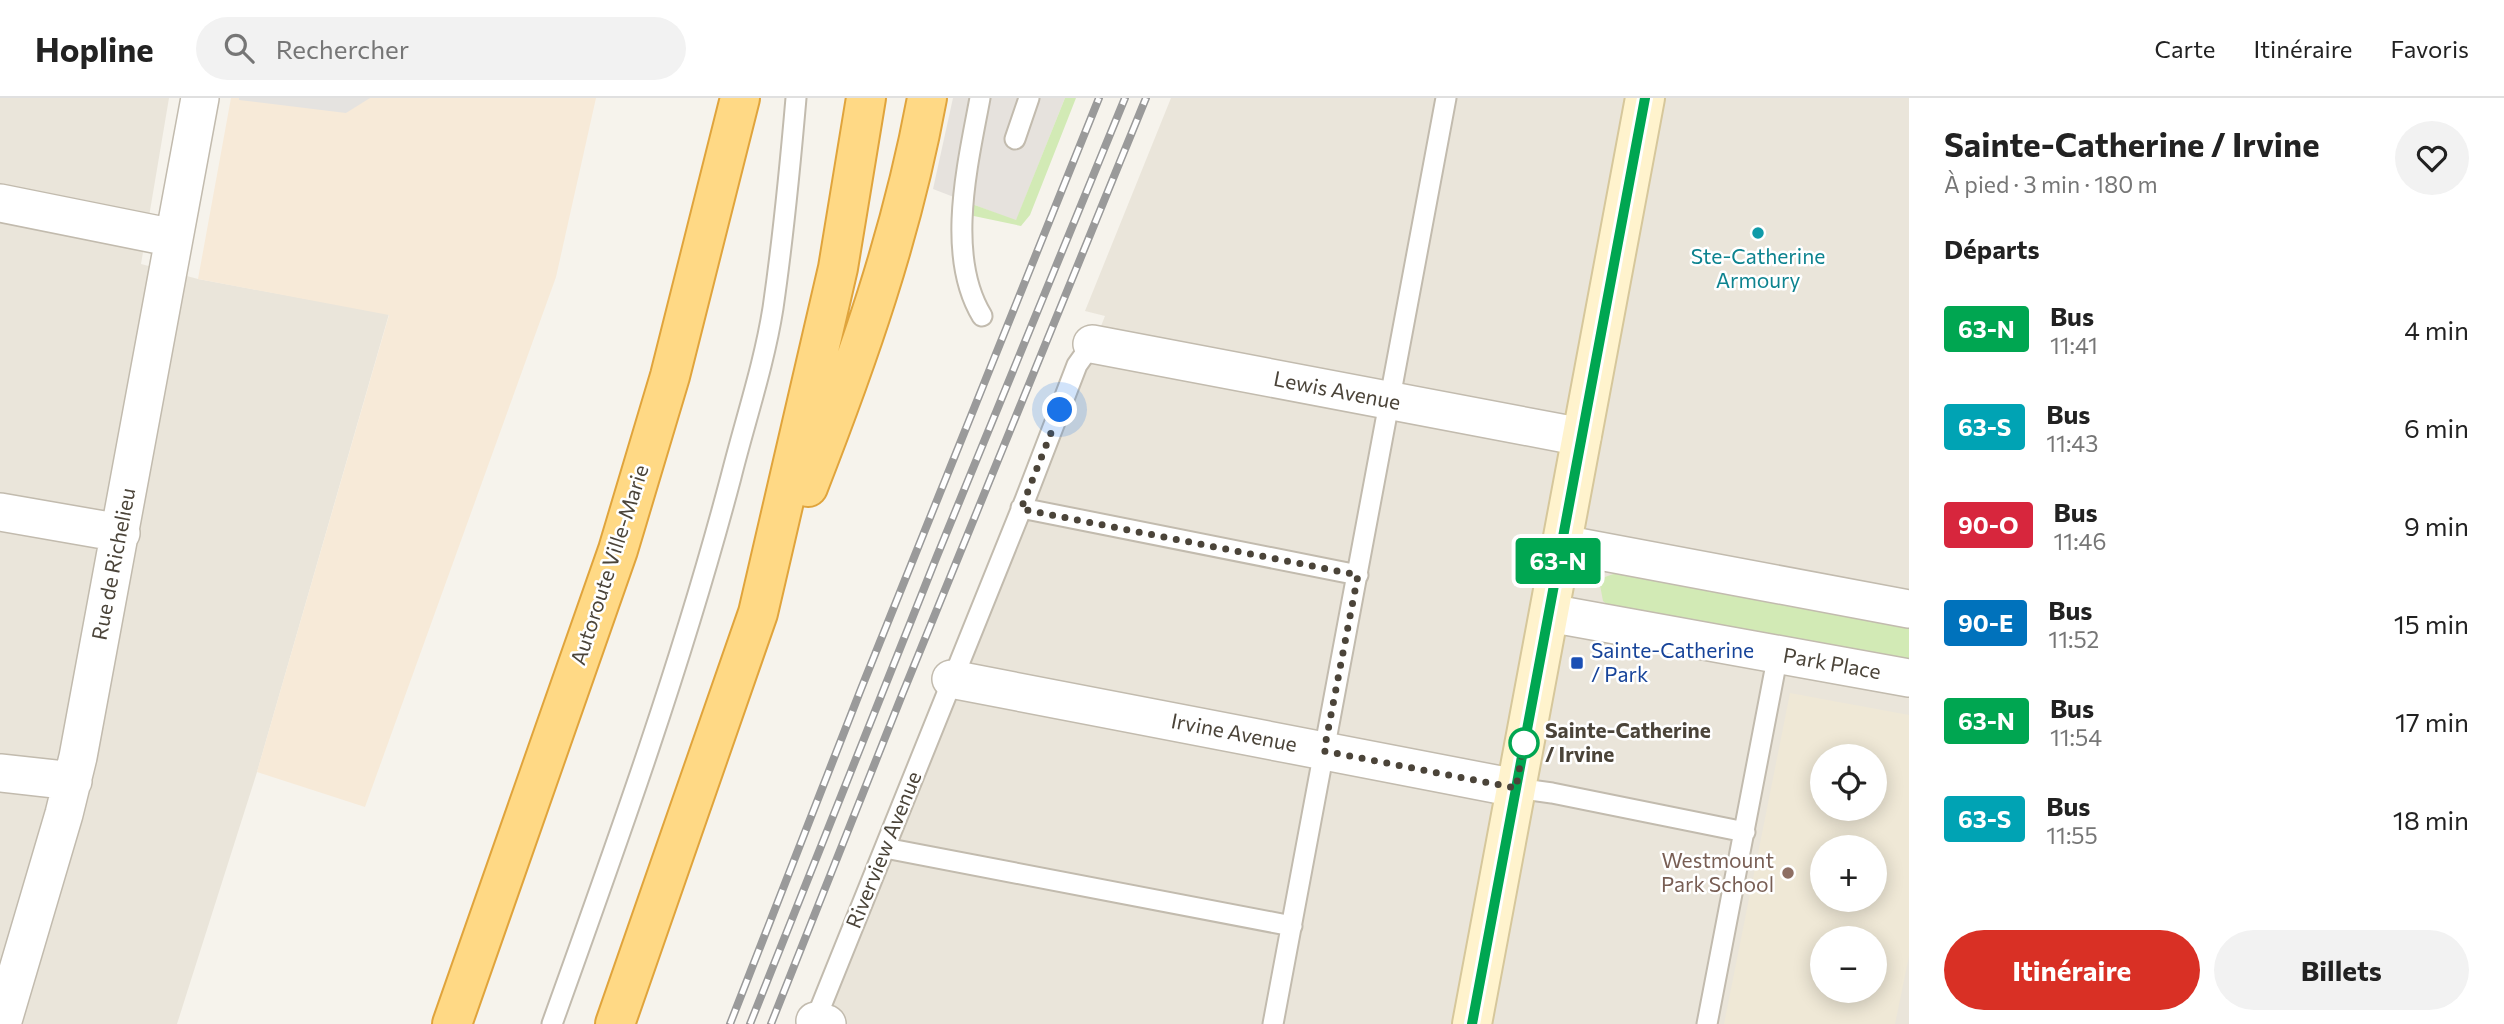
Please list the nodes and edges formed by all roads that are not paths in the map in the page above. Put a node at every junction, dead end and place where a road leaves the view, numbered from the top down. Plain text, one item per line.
1 (200, 98) edge
2 (740, 98) edge
3 (796, 98) edge
4 (866, 98) edge
5 (927, 98) edge
6 (980, 98) edge
7 (1029, 98) edge
8 (1446, 98) edge
9 (1645, 98) edge
10 (1015, 139) dead end
11 (0, 203) edge
12 (174, 238) junction
13 (982, 316) dead end
14 (1092, 344) joint
15 (1390, 402) junction
16 (1582, 437) junction
17 (1021, 509) junction
18 (0, 512) edge
19 (121, 533) junction
20 (1562, 544) junction
21 (1358, 575) junction
22 (1909, 609) edge
23 (1549, 612) junction
24 (758, 613) junction
25 (1778, 654) junction
26 (1909, 678) edge
27 (951, 679) junction
28 (1324, 751) junction
29 (0, 773) edge
30 (73, 781) junction
31 (1516, 788) junction
32 (1745, 832) junction
33 (885, 848) junction
34 (1292, 926) junction
35 (821, 1023) edge
36 (2, 1024) edge
37 (452, 1024) edge
38 (552, 1024) edge
39 (615, 1024) edge
40 (1273, 1024) edge
41 (1472, 1024) edge
42 (1707, 1024) edge

1 - 12 street, Rue de Richelieu
2 - 37 highway, Autoroute Ville-Marie
3 - 38 lane
4 - 24 highway
5 - 24 highway
6 - 13 lane
7 - 10 lane
8 - 15 lane
9 - 16 main road
11 - 12 street
12 - 19 street, Rue de Richelieu
14 - 15 street, Lewis Avenue
14 - 17 lane, Riverview Avenue
15 - 16 street, Lewis Avenue
15 - 21 lane
16 - 20 main road
17 - 21 lane
17 - 27 lane, Riverview Avenue
18 - 19 street
19 - 30 street, Rue de Richelieu
20 - 22 street
20 - 23 main road
21 - 28 lane
23 - 25 street, Park Place
23 - 31 main road
24 - 39 highway
25 - 26 street, Park Place
25 - 32 lane
27 - 28 street, Irvine Avenue
27 - 33 lane, Riverview Avenue
28 - 31 street, Irvine Avenue
28 - 34 lane
29 - 30 street
30 - 36 street, Rue de Richelieu
31 - 32 lane
31 - 41 main road
32 - 42 lane
33 - 34 lane
33 - 35 lane, Riverview Avenue
34 - 40 lane

